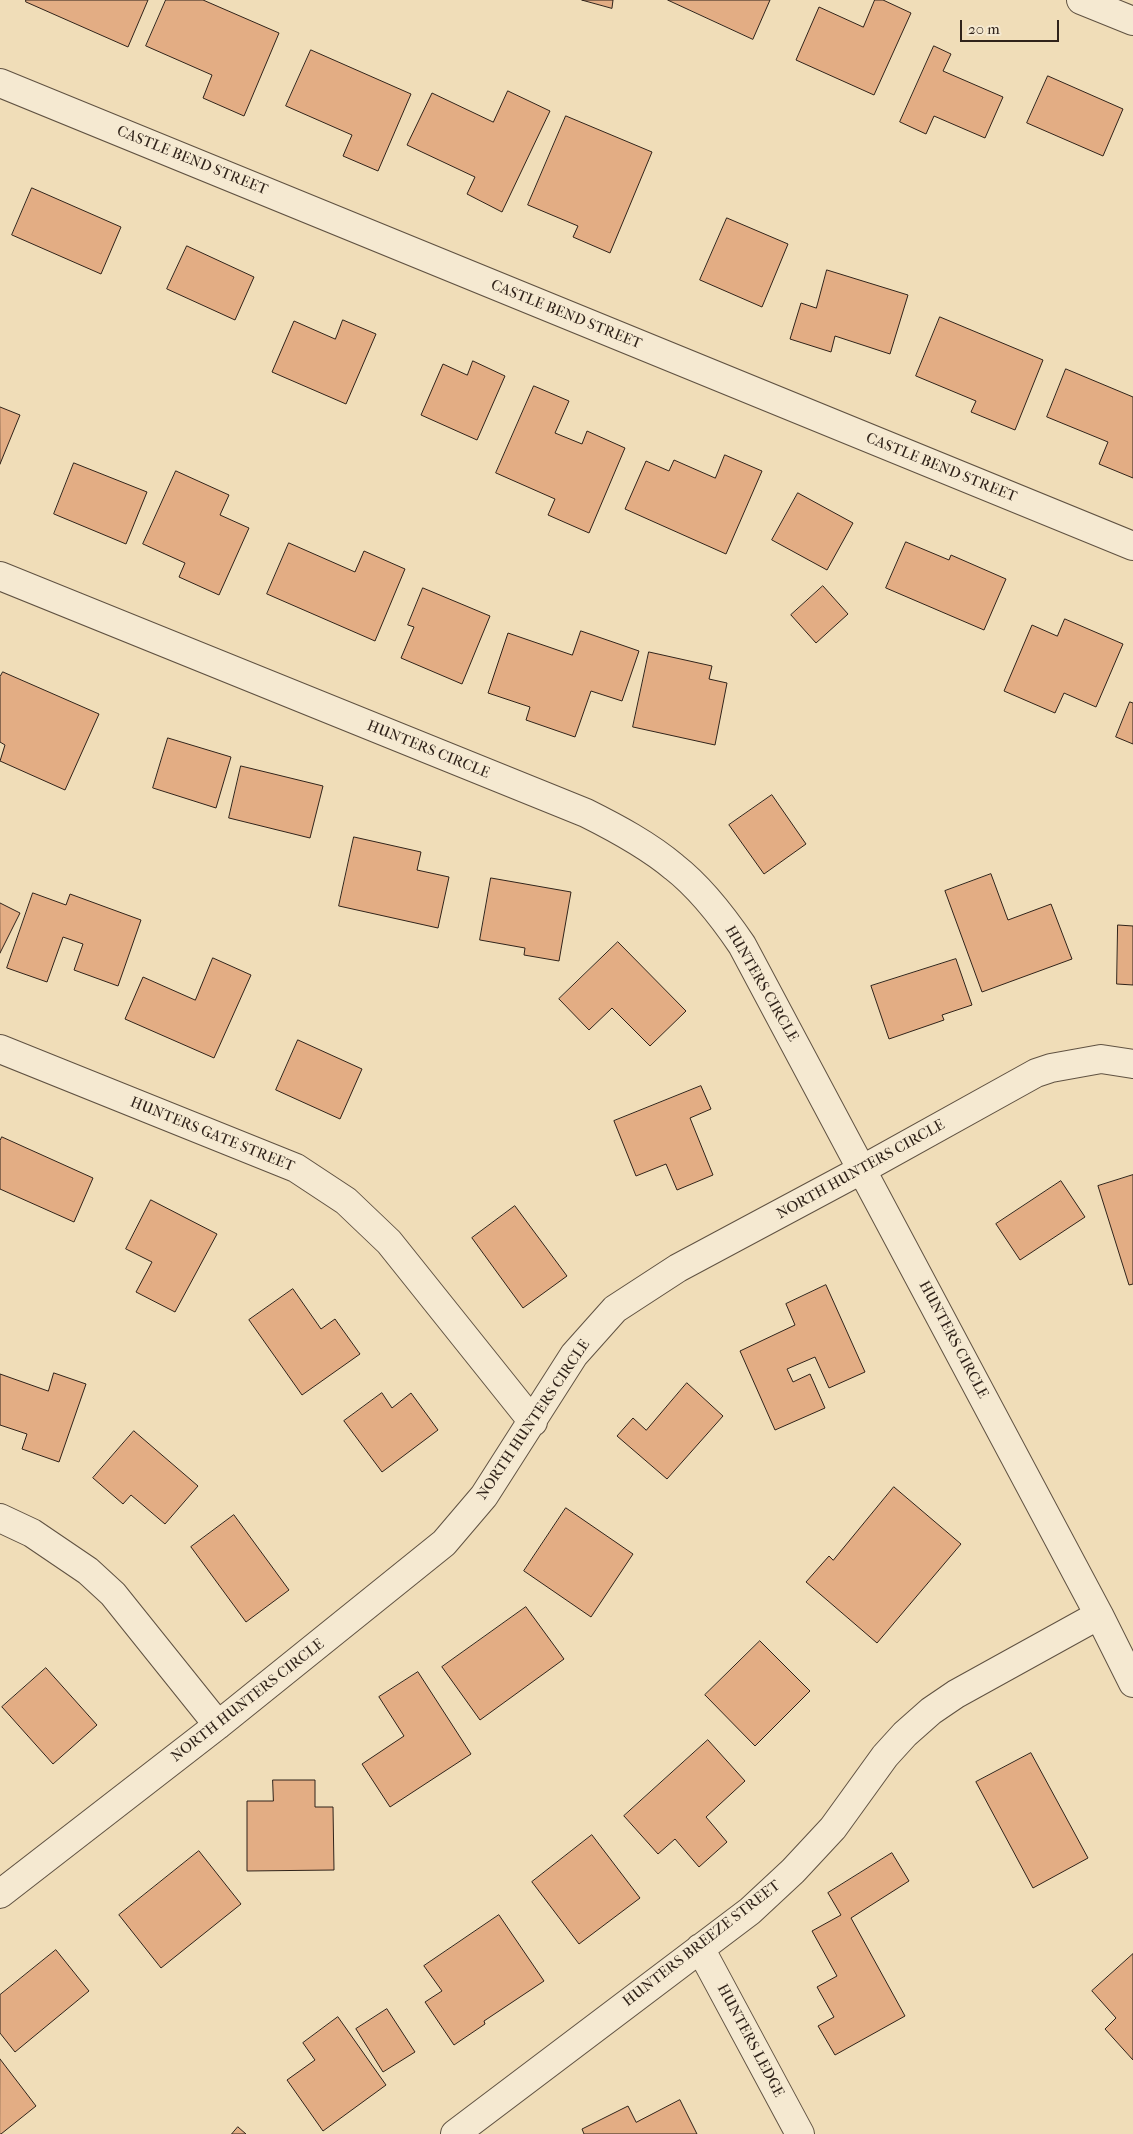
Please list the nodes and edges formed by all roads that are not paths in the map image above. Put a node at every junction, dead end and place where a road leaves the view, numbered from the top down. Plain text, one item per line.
1 (1081, 0) edge
2 (1133, 21) edge
3 (0, 83) edge
4 (1133, 546) edge
5 (0, 576) edge
6 (0, 1048) edge
7 (1133, 1064) edge
8 (863, 1169) junction
9 (533, 1422) junction
10 (0, 1518) edge
11 (1099, 1615) junction
12 (1133, 1683) edge
13 (218, 1725) junction
14 (0, 1894) edge
15 (700, 1948) junction
16 (455, 2134) edge
17 (800, 2134) edge

1 - 2 street
3 - 4 street, CASTLE BEND STREET
5 - 8 street, HUNTERS CIRCLE
6 - 9 street, HUNTERS GATE STREET
7 - 8 street, NORTH HUNTERS CIRCLE
8 - 9 street, NORTH HUNTERS CIRCLE
8 - 11 street, HUNTERS CIRCLE
9 - 13 street, NORTH HUNTERS CIRCLE
10 - 13 street
11 - 12 street, HUNTERS CIRCLE
11 - 15 street, HUNTERS BREEZE STREET
13 - 14 street, NORTH HUNTERS CIRCLE
15 - 16 street, HUNTERS BREEZE STREET
15 - 17 street, HUNTERS LEDGE

